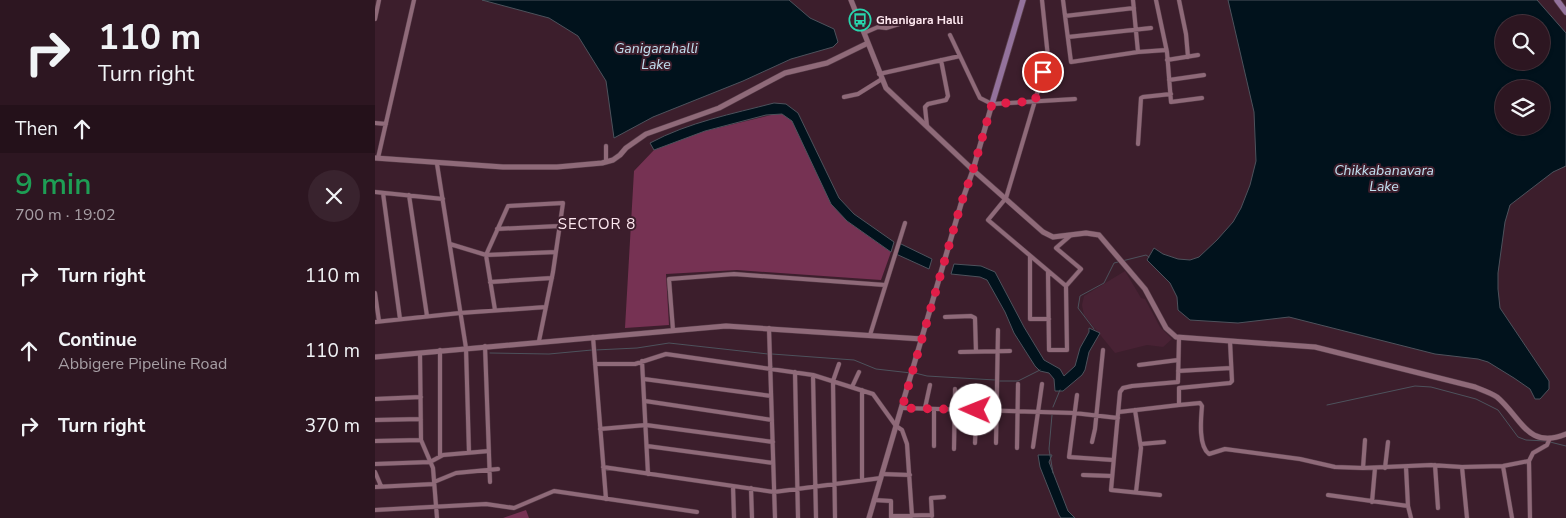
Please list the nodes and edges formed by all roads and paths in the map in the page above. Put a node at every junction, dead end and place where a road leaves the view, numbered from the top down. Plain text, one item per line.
1 (379, 0) edge
2 (414, 0) edge
3 (851, 0) edge
4 (1023, 0) edge
5 (1042, 0) edge
6 (1063, 0) edge
7 (1133, 0) edge
8 (1156, 0) edge
9 (1179, 0) edge
10 (1557, 0) edge
11 (1134, 8) junction
12 (1566, 12) edge
13 (1065, 16) junction
14 (375, 19) edge
15 (922, 21) dead end
16 (1151, 28) dead end
17 (1135, 30) junction
18 (864, 33) junction
19 (950, 35) dead end
20 (1067, 37) junction
21 (868, 43) junction
22 (1166, 50) junction
23 (1138, 52) junction
24 (1198, 55) dead end
25 (960, 56) junction
26 (1188, 57) junction
27 (941, 60) junction
28 (1167, 60) junction
29 (1204, 75) dead end
30 (881, 76) junction
31 (1169, 80) junction
32 (1171, 94) junction
33 (844, 97) dead end
34 (1202, 98) dead end
35 (1075, 99) dead end
36 (1035, 101) junction
37 (992, 104) junction
38 (375, 123) edge
39 (386, 124) junction
40 (927, 126) junction
41 (1138, 144) dead end
42 (606, 146) dead end
43 (377, 158) edge
44 (606, 162) junction
45 (437, 164) junction
46 (973, 170) junction
47 (375, 192) edge
48 (383, 193) junction
49 (409, 195) junction
50 (443, 198) junction
51 (1006, 198) junction
52 (905, 223) dead end
53 (559, 226) junction
54 (497, 229) junction
55 (1071, 235) junction
56 (450, 244) junction
57 (555, 252) junction
58 (486, 255) junction
59 (1030, 256) junction
60 (1049, 272) junction
61 (551, 278) junction
62 (490, 282) junction
63 (885, 285) junction
64 (1066, 286) junction
65 (375, 294) edge
66 (546, 307) junction
67 (495, 310) junction
68 (461, 313) junction
69 (427, 316) junction
70 (945, 317) dead end
71 (400, 319) junction
72 (1049, 319) junction
73 (377, 322) edge
74 (769, 328) junction
75 (673, 330) junction
76 (998, 330) dead end
77 (870, 335) junction
78 (593, 336) junction
79 (1179, 337) junction
80 (922, 339) junction
81 (1229, 340) junction
82 (539, 341) junction
83 (485, 346) junction
84 (466, 348) junction
85 (440, 350) junction
86 (1103, 350) dead end
87 (1010, 351) dead end
88 (420, 352) junction
89 (960, 352) dead end
90 (976, 352) junction
91 (997, 352) junction
92 (375, 356) edge
93 (1178, 360) junction
94 (643, 361) junction
95 (595, 364) junction
96 (839, 364) dead end
97 (1139, 365) dead end
98 (1231, 368) junction
99 (770, 369) junction
100 (1178, 371) junction
101 (795, 372) junction
102 (859, 372) dead end
103 (813, 375) junction
104 (643, 379) junction
105 (833, 381) junction
106 (1178, 382) junction
107 (1018, 384) dead end
108 (1042, 384) dead end
109 (930, 385) dead end
110 (852, 387) junction
111 (1179, 388) junction
112 (862, 390) junction
113 (955, 390) dead end
114 (1077, 394) dead end
115 (771, 396) junction
116 (421, 397) junction
117 (977, 397) dead end
118 (375, 398) edge
119 (645, 401) junction
120 (1179, 405) junction
121 (902, 408) junction
122 (925, 408) junction
123 (934, 409) junction
124 (955, 409) junction
125 (976, 410) junction
126 (997, 410) junction
127 (1135, 410) junction
128 (1017, 411) junction
129 (1119, 412) junction
130 (1037, 413) junction
131 (1074, 413) junction
132 (1095, 415) junction
133 (1118, 418) junction
134 (421, 419) junction
135 (375, 420) edge
136 (772, 420) junction
137 (646, 425) junction
138 (896, 426) junction
139 (600, 429) junction
140 (1566, 434) edge
141 (421, 440) junction
142 (1365, 440) dead end
143 (1549, 440) junction
144 (375, 441) edge
145 (773, 442) junction
146 (1092, 442) dead end
147 (1164, 442) dead end
148 (1388, 442) dead end
149 (975, 443) dead end
150 (996, 443) dead end
151 (1141, 444) junction
152 (647, 446) junction
153 (934, 446) dead end
154 (1033, 447) dead end
155 (1017, 448) dead end
156 (954, 450) dead end
157 (489, 452) junction
158 (469, 453) junction
159 (440, 456) junction
160 (1113, 460) junction
161 (1529, 461) junction
162 (431, 462) junction
163 (773, 463) junction
164 (375, 464) edge
165 (1435, 465) junction
166 (1503, 466) junction
167 (603, 467) junction
168 (1406, 467) junction
169 (1462, 467) junction
170 (1363, 468) junction
171 (1375, 468) junction
172 (1385, 468) junction
173 (498, 469) dead end
174 (489, 470) junction
175 (375, 472) edge
176 (648, 474) junction
177 (910, 475) junction
178 (1083, 475) dead end
179 (882, 476) junction
180 (1112, 476) junction
181 (862, 480) junction
182 (490, 482) dead end
183 (434, 483) junction
184 (835, 484) junction
185 (381, 486) junction
186 (733, 486) junction
187 (816, 486) junction
188 (375, 487) edge
189 (751, 488) junction
190 (797, 488) junction
191 (774, 492) junction
192 (1136, 492) junction
193 (1160, 495) dead end
194 (1328, 495) dead end
195 (944, 496) dead end
196 (606, 499) junction
197 (874, 500) junction
198 (1372, 502) junction
199 (436, 506) junction
200 (1408, 506) junction
201 (1438, 508) dead end
202 (375, 510) edge
203 (697, 512) dead end
204 (912, 516) junction
205 (891, 517) edge
206 (932, 517) edge
207 (437, 518) edge
208 (734, 518) edge
209 (752, 518) edge
210 (775, 518) edge
211 (798, 518) edge
212 (816, 518) edge
213 (835, 518) edge
214 (869, 518) edge
215 (1411, 518) edge
216 (1467, 518) edge
217 (1512, 518) edge
218 (1530, 518) edge

1 - 14 street
2 - 39 street
3 - 18 street
4 - 37 main road
5 - 36 street
6 - 13 street
7 - 11 street
8 - 22 street
9 - 26 street
10 - 12 main road
11 - 13 street
11 - 17 street
13 - 20 street
15 - 18 street
16 - 17 street
17 - 20 street
17 - 23 street
18 - 21 street
19 - 25 street
20 - 23 street
21 - 30 street
21 - 44 street
22 - 23 street
22 - 28 street
24 - 26 street
25 - 27 street
25 - 37 street
26 - 28 street
27 - 30 street
27 - 40 street
28 - 31 street
29 - 31 street
30 - 33 street
30 - 40 street
31 - 32 street
32 - 34 street
32 - 41 street
35 - 36 street
36 - 37 street
36 - 51 street
37 - 46 street
38 - 39 street
39 - 43 street
40 - 46 street
42 - 44 street
43 - 45 street
44 - 45 street
45 - 50 street
46 - 51 street
46 - 80 street
47 - 48 street
48 - 49 street
48 - 71 street
49 - 50 street
49 - 69 street
50 - 56 street
51 - 55 street
51 - 59 street
52 - 63 street
53 - 54 street
53 - 54 street
53 - 57 street
54 - 58 street
55 - 64 street
55 - 79 street
56 - 58 street
56 - 68 street
57 - 58 street
57 - 61 street
58 - 62 street
59 - 60 street
59 - 72 street
60 - 64 street
60 - 72 street
61 - 62 street
61 - 66 street
62 - 67 street
63 - 75 street
63 - 77 street
64 - 72 street
65 - 73 street
66 - 67 street
66 - 82 street
67 - 68 street
68 - 69 street
68 - 84 street
69 - 71 street
70 - 90 street
71 - 73 street
74 - 75 street
74 - 77 street
74 - 99 street
75 - 78 street
76 - 91 street
77 - 80 street
78 - 82 street
78 - 95 street
79 - 81 street
79 - 93 street
80 - 121 street
81 - 98 street
81 - 143 street
82 - 83 street
83 - 84 street
83 - 157 street
84 - 85 street
84 - 158 street
85 - 88 street
85 - 159 street
86 - 132 street
87 - 91 street
88 - 92 street
88 - 116 street
89 - 90 street
90 - 91 street
91 - 126 street
93 - 97 street
93 - 100 street
94 - 95 street
94 - 99 street
94 - 104 street
95 - 139 street
96 - 105 street
98 - 100 street
98 - 111 street
99 - 101 street
99 - 115 street
100 - 106 street
101 - 103 street
101 - 190 street
102 - 110 street
103 - 105 street
103 - 187 street
104 - 115 street
104 - 119 street
105 - 110 street
105 - 184 street
106 - 111 street
106 - 129 street
107 - 128 street
108 - 130 street
109 - 122 street
110 - 112 street
111 - 120 street
112 - 138 street
112 - 181 street
113 - 124 street
114 - 131 street
115 - 136 street
116 - 118 street
116 - 134 street
117 - 125 street
119 - 136 street
119 - 137 street
120 - 127 street
120 - 170 street
121 - 122 street
121 - 138 street
122 - 123 street
123 - 124 street
123 - 153 street
124 - 125 street
124 - 156 street
125 - 126 street
125 - 149 street
126 - 128 street
126 - 150 street
127 - 129 street
127 - 151 street
128 - 130 street
128 - 155 street
129 - 133 street
130 - 131 street
130 - 154 street
131 - 132 street
131 - 160 street
132 - 133 street
132 - 146 street
133 - 160 street
134 - 135 street
134 - 141 street
136 - 145 street
137 - 139 street
137 - 145 street
137 - 152 street
138 - 177 street
138 - 179 street
139 - 167 street
140 - 143 street
141 - 144 street
141 - 162 street
142 - 170 street
143 - 161 street
145 - 163 street
147 - 151 street
148 - 172 street
151 - 192 street
152 - 163 street
152 - 176 street
157 - 158 street
157 - 174 street
158 - 159 street
159 - 162 street
160 - 180 street
161 - 166 street
161 - 218 street
162 - 164 street
162 - 183 street
163 - 191 street
165 - 168 street
165 - 169 street
165 - 201 street
166 - 169 street
166 - 217 street
167 - 176 street
167 - 196 street
168 - 172 street
168 - 200 street
169 - 216 street
170 - 171 street
171 - 172 street
171 - 198 street
173 - 174 street
174 - 182 street
174 - 183 street
175 - 185 street
176 - 186 street
177 - 179 street
177 - 204 street
178 - 180 street
179 - 181 street
179 - 197 street
180 - 192 street
181 - 184 street
183 - 185 street
183 - 199 street
184 - 187 street
184 - 213 street
185 - 188 street
186 - 189 street
186 - 208 street
187 - 190 street
187 - 212 street
189 - 191 street
189 - 209 street
190 - 191 street
190 - 211 street
191 - 210 street
192 - 193 street
194 - 198 street
195 - 206 street
196 - 199 street
196 - 203 street
197 - 205 street
197 - 214 street
198 - 200 street
199 - 202 street
199 - 207 street
200 - 215 street
204 - 205 street
204 - 206 street

